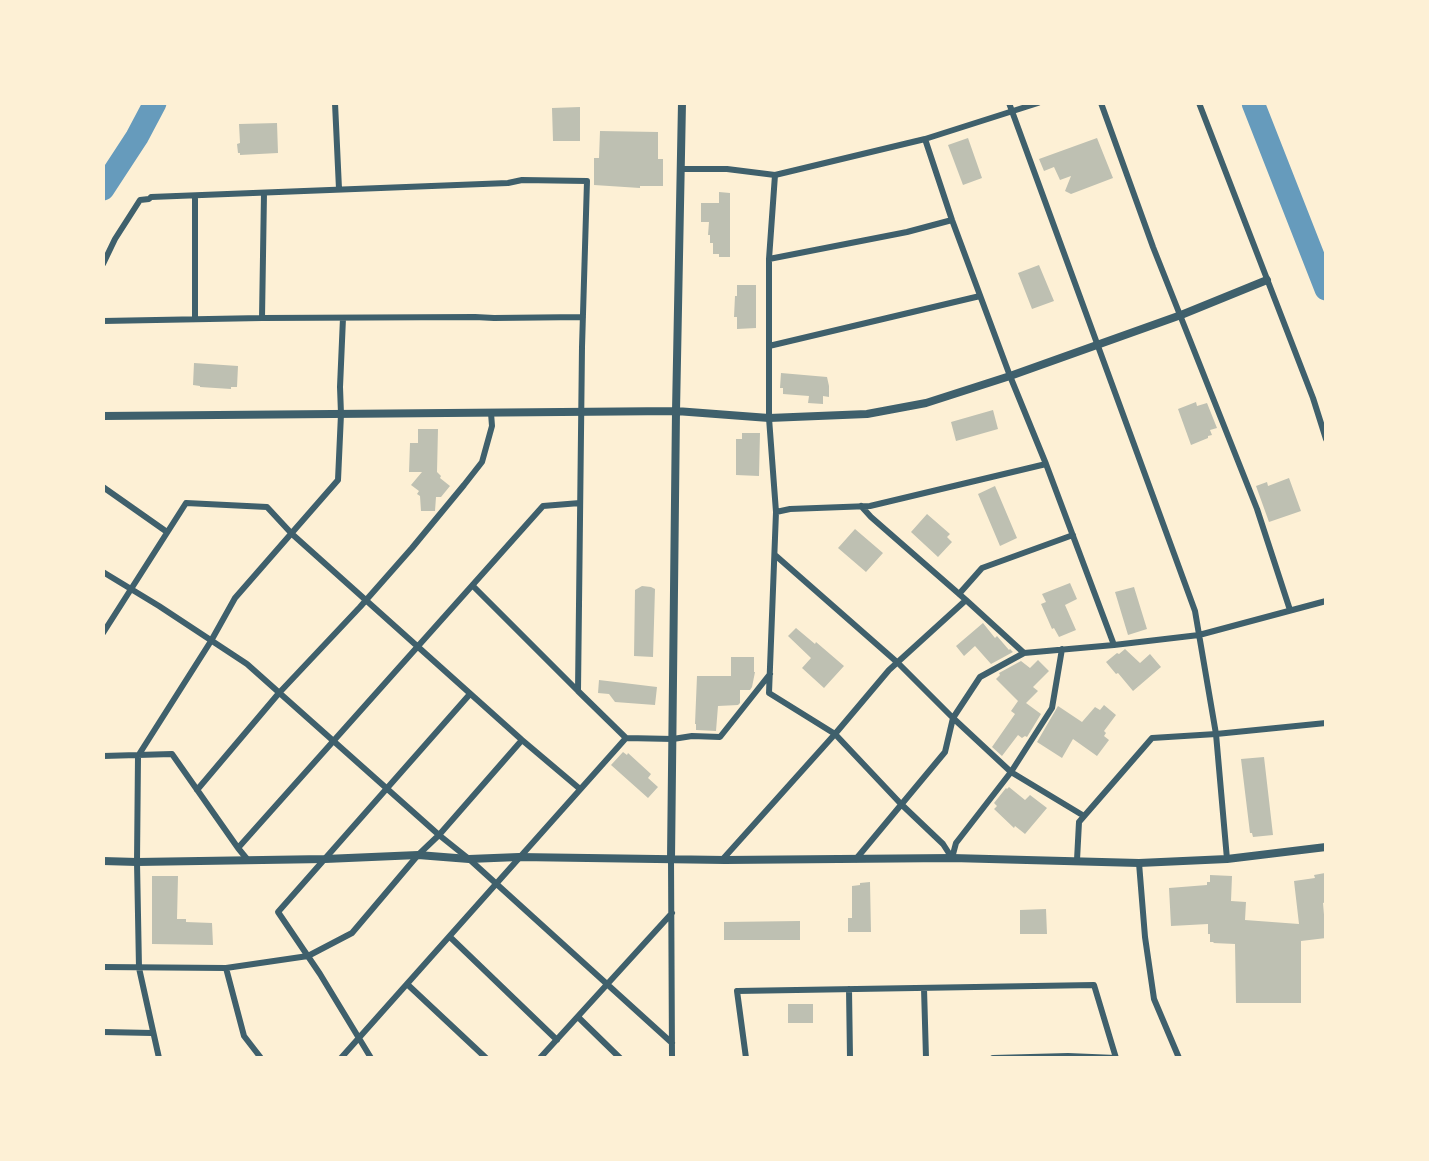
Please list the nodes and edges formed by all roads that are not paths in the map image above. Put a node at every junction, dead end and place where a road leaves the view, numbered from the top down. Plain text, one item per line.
1 (335, 103) edge
2 (682, 103) edge
3 (1009, 103) edge
4 (1038, 103) edge
5 (1101, 103) edge
6 (1199, 103) edge
7 (1012, 111) junction
8 (925, 139) junction
9 (680, 169) junction
10 (775, 175) junction
11 (339, 189) junction
12 (264, 193) junction
13 (195, 195) junction
14 (952, 220) junction
15 (769, 259) junction
16 (103, 264) edge
17 (1267, 280) junction
18 (981, 296) junction
19 (1181, 315) junction
20 (583, 317) junction
21 (262, 318) junction
22 (343, 318) junction
23 (195, 319) junction
24 (103, 321) edge
25 (1098, 344) junction
26 (769, 346) junction
27 (1010, 376) junction
28 (676, 411) junction
29 (581, 412) junction
30 (491, 413) junction
31 (341, 414) junction
32 (103, 416) edge
33 (769, 418) junction
34 (1326, 439) edge
35 (1046, 464) junction
36 (103, 487) edge
37 (580, 503) junction
38 (861, 506) junction
39 (776, 512) junction
40 (167, 532) junction
41 (292, 534) junction
42 (1073, 535) junction
43 (775, 555) junction
44 (103, 572) edge
45 (473, 586) junction
46 (131, 589) junction
47 (959, 594) junction
48 (367, 600) junction
49 (966, 600) junction
50 (1326, 601) edge
51 (1290, 610) junction
52 (103, 633) edge
53 (1199, 635) junction
54 (211, 641) junction
55 (1114, 645) junction
56 (417, 646) junction
57 (1062, 649) junction
58 (1024, 653) junction
59 (898, 663) junction
60 (770, 674) junction
61 (578, 691) junction
62 (279, 693) junction
63 (470, 694) junction
64 (953, 718) junction
65 (1326, 723) edge
66 (835, 734) junction
67 (1216, 734) junction
68 (626, 738) junction
69 (673, 739) junction
70 (522, 740) junction
71 (333, 741) junction
72 (103, 756) edge
73 (138, 756) junction
74 (1011, 772) junction
75 (386, 788) junction
76 (580, 789) junction
77 (197, 790) junction
78 (901, 804) junction
79 (1084, 816) junction
80 (439, 835) junction
81 (1326, 847) edge
82 (238, 848) junction
83 (418, 855) junction
84 (519, 857) junction
85 (952, 858) junction
86 (247, 859) junction
87 (325, 859) junction
88 (469, 859) junction
89 (671, 859) junction
90 (856, 859) junction
91 (1227, 859) junction
92 (722, 860) junction
93 (1077, 860) junction
94 (103, 861) edge
95 (137, 862) junction
96 (1139, 863) junction
97 (495, 883) junction
98 (672, 913) junction
99 (450, 937) junction
100 (308, 956) junction
101 (103, 967) edge
102 (139, 968) junction
103 (226, 968) junction
104 (407, 984) junction
105 (608, 984) junction
106 (924, 988) junction
107 (849, 989) junction
108 (578, 1017) junction
109 (103, 1032) edge
110 (152, 1033) junction
111 (359, 1037) junction
112 (557, 1040) junction
113 (672, 1043) junction
114 (1068, 1057) edge
115 (159, 1058) edge
116 (261, 1058) edge
117 (341, 1058) edge
118 (371, 1058) edge
119 (486, 1058) edge
120 (540, 1058) edge
121 (620, 1058) edge
122 (672, 1058) edge
123 (746, 1058) edge
124 (850, 1058) edge
125 (926, 1058) edge
126 (993, 1058) edge
127 (1116, 1058) edge
128 (1179, 1058) edge

1 - 11 street
2 - 9 street
3 - 7 street
4 - 7 street
5 - 19 street
6 - 17 street
7 - 8 street
7 - 25 street
8 - 10 street
8 - 14 street
9 - 10 street
9 - 28 street
10 - 15 street
11 - 12 street
11 - 20 street
12 - 13 street
12 - 21 street
13 - 16 street
13 - 23 street
14 - 15 street
14 - 18 street
15 - 26 street
17 - 19 street
17 - 34 street
18 - 26 street
18 - 27 street
19 - 25 street
19 - 51 street
20 - 22 street
20 - 29 street
21 - 22 street
21 - 23 street
22 - 31 street
23 - 24 street
25 - 27 street
25 - 53 street
26 - 33 street
27 - 33 street
27 - 35 street
28 - 29 street
28 - 33 street
28 - 69 street
29 - 30 street
29 - 37 street
30 - 31 street
30 - 48 street
31 - 32 street
31 - 41 street
33 - 39 street
35 - 38 street
35 - 42 street
36 - 40 street
37 - 45 street
37 - 61 street
38 - 39 street
38 - 47 street
39 - 43 street
40 - 41 street
40 - 46 street
41 - 48 street
41 - 54 street
42 - 47 street
42 - 55 street
43 - 59 street
43 - 60 street
44 - 46 street
45 - 56 street
45 - 61 street
46 - 52 street
46 - 54 street
47 - 49 street
48 - 56 street
48 - 62 street
49 - 58 street
49 - 59 street
50 - 51 street
51 - 53 street
53 - 55 street
53 - 67 street
54 - 62 street
54 - 73 street
55 - 57 street
56 - 63 street
56 - 71 street
57 - 58 street
57 - 74 street
58 - 64 street
59 - 64 street
59 - 66 street
60 - 66 street
60 - 69 street
61 - 68 street
62 - 71 street
62 - 77 street
63 - 70 street
63 - 75 street
64 - 74 street
64 - 78 street
65 - 67 street
66 - 78 street
66 - 92 street
67 - 79 street
67 - 91 street
68 - 69 street
68 - 76 street
69 - 89 street
70 - 76 street
70 - 80 street
71 - 75 street
71 - 82 street
72 - 73 street
73 - 77 street
73 - 95 street
74 - 79 street
74 - 85 street
75 - 80 street
75 - 87 street
76 - 84 street
77 - 82 street
78 - 85 street
78 - 90 street
79 - 93 street
80 - 83 street
80 - 88 street
81 - 91 street
82 - 86 street
83 - 87 street
83 - 88 street
83 - 100 street
84 - 88 street
84 - 89 street
84 - 97 street
85 - 90 street
85 - 93 street
86 - 87 street
86 - 95 street
87 - 100 street
88 - 97 street
89 - 92 street
89 - 98 street
90 - 92 street
91 - 96 street
93 - 96 street
94 - 95 street
95 - 102 street
96 - 128 street
97 - 99 street
97 - 105 street
98 - 105 street
98 - 113 street
99 - 104 street
99 - 112 street
100 - 103 street
100 - 111 street
101 - 102 street
102 - 103 street
102 - 110 street
103 - 116 street
104 - 111 street
104 - 119 street
105 - 108 street
105 - 113 street
106 - 107 street
106 - 125 street
106 - 127 street
107 - 123 street
107 - 124 street
108 - 112 street
108 - 121 street
109 - 110 street
110 - 115 street
111 - 117 street
111 - 118 street
112 - 120 street
113 - 122 street
114 - 126 street
114 - 127 street

